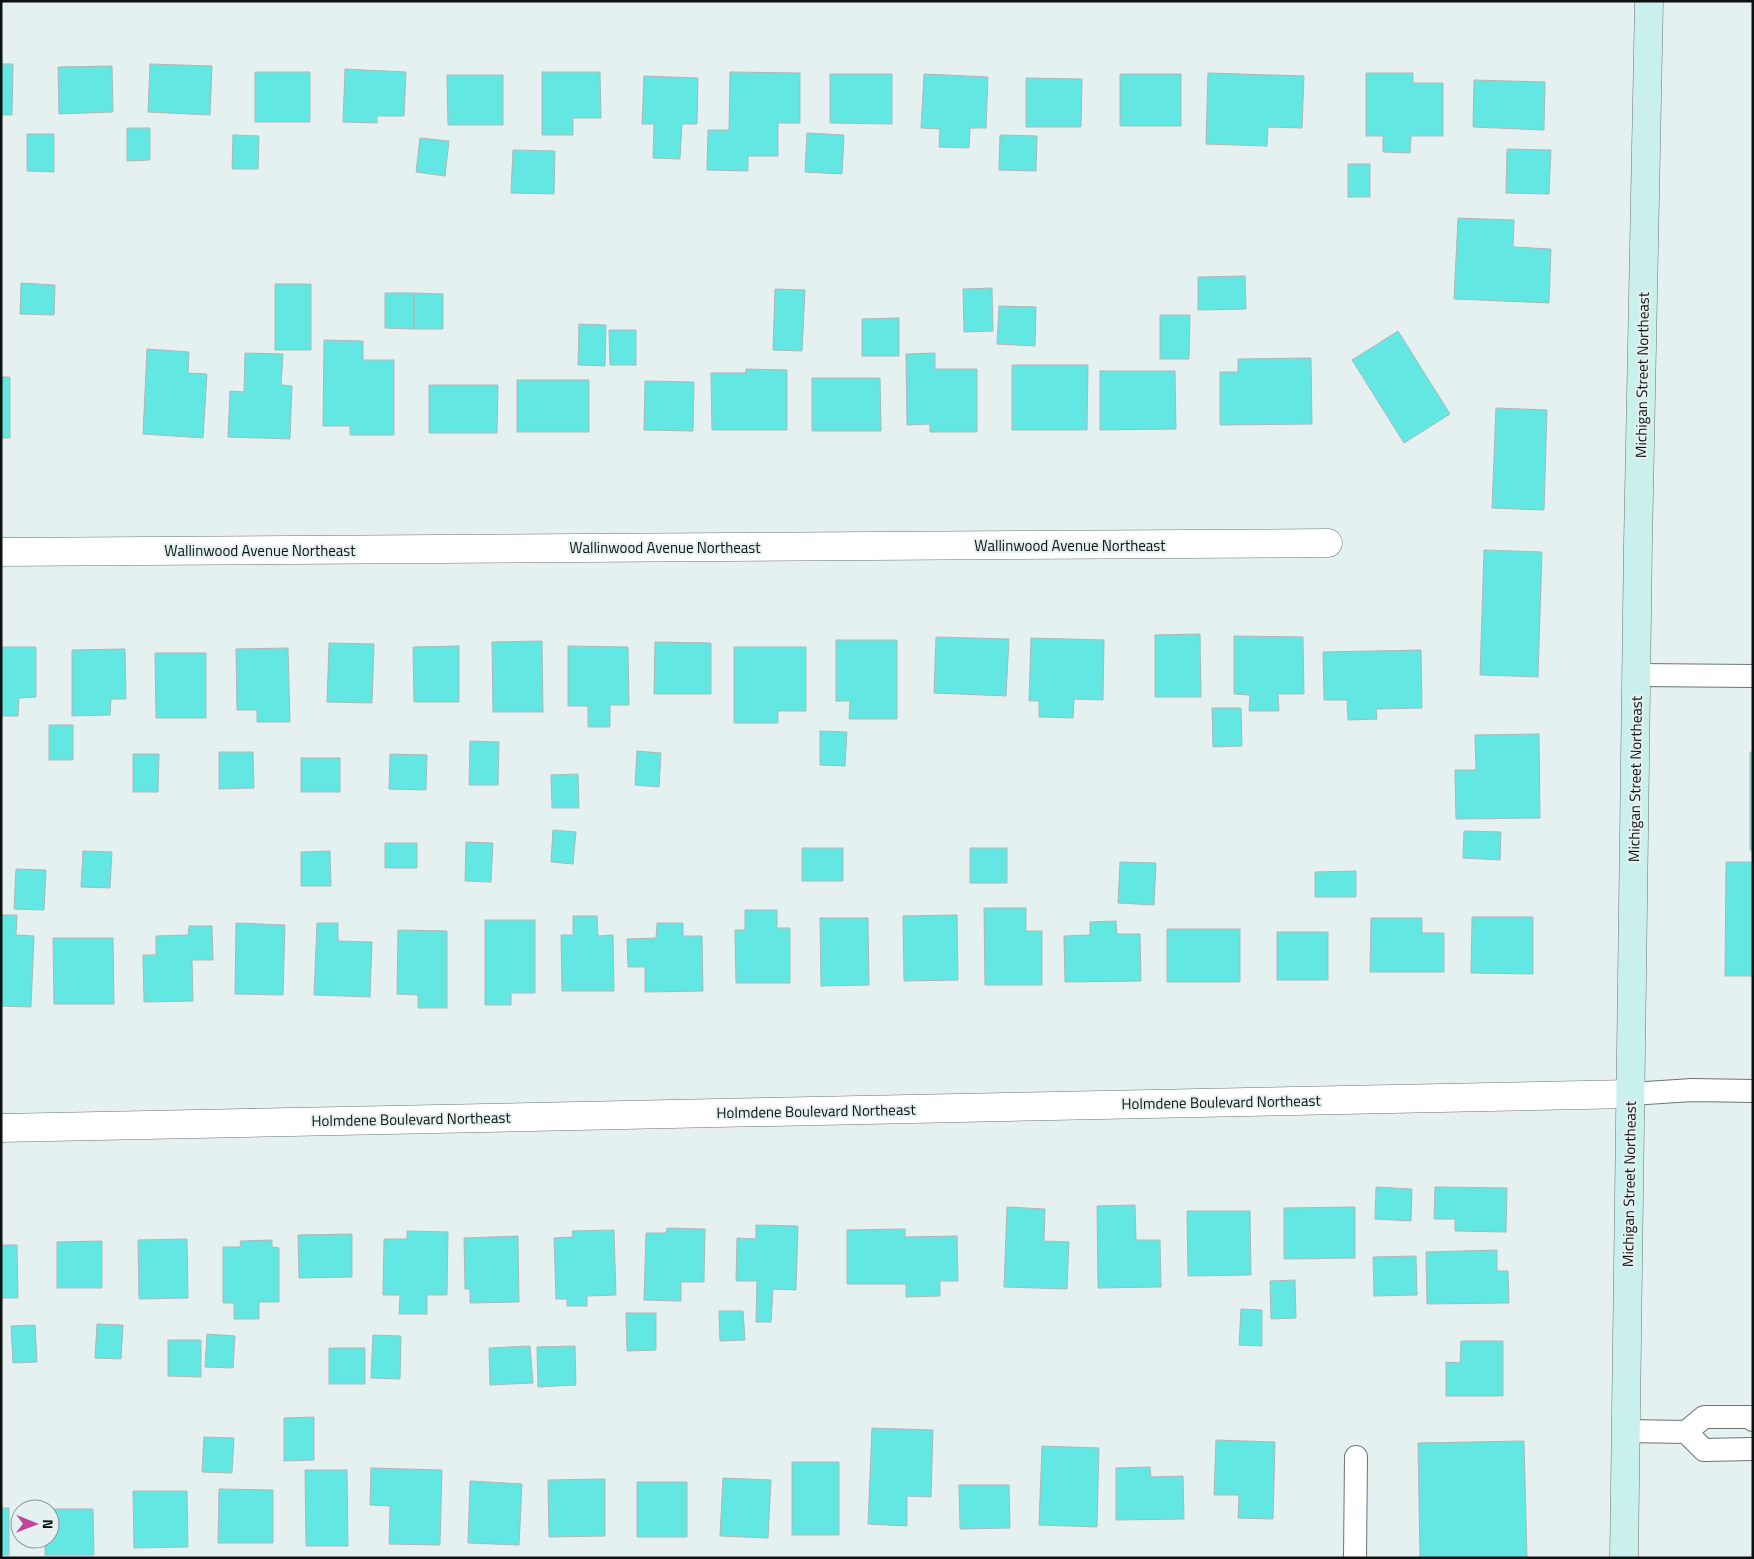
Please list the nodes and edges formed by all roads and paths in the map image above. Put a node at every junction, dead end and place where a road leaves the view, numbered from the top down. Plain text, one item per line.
1 (1649, 1) edge
2 (1328, 543) dead end
3 (1, 552) edge
4 (1636, 675) junction
5 (1753, 676) edge
6 (1753, 1091) edge
7 (1631, 1094) junction
8 (1, 1128) edge
9 (1753, 1420) edge
10 (1626, 1431) junction
11 (1686, 1432) junction
12 (1753, 1449) edge
13 (1356, 1456) dead end
14 (1355, 1558) edge
15 (1624, 1558) edge

1 - 4 main road, Michigan Street Northeast
2 - 3 street, Wallinwood Avenue Northeast
4 - 5 lane
4 - 7 main road, Michigan Street Northeast
6 - 7 lane
7 - 8 street, Holmdene Boulevard Northeast
7 - 10 main road, Michigan Street Northeast
9 - 11 lane
10 - 11 lane
10 - 15 main road, Michigan Street Northeast
11 - 12 lane
13 - 14 lane

